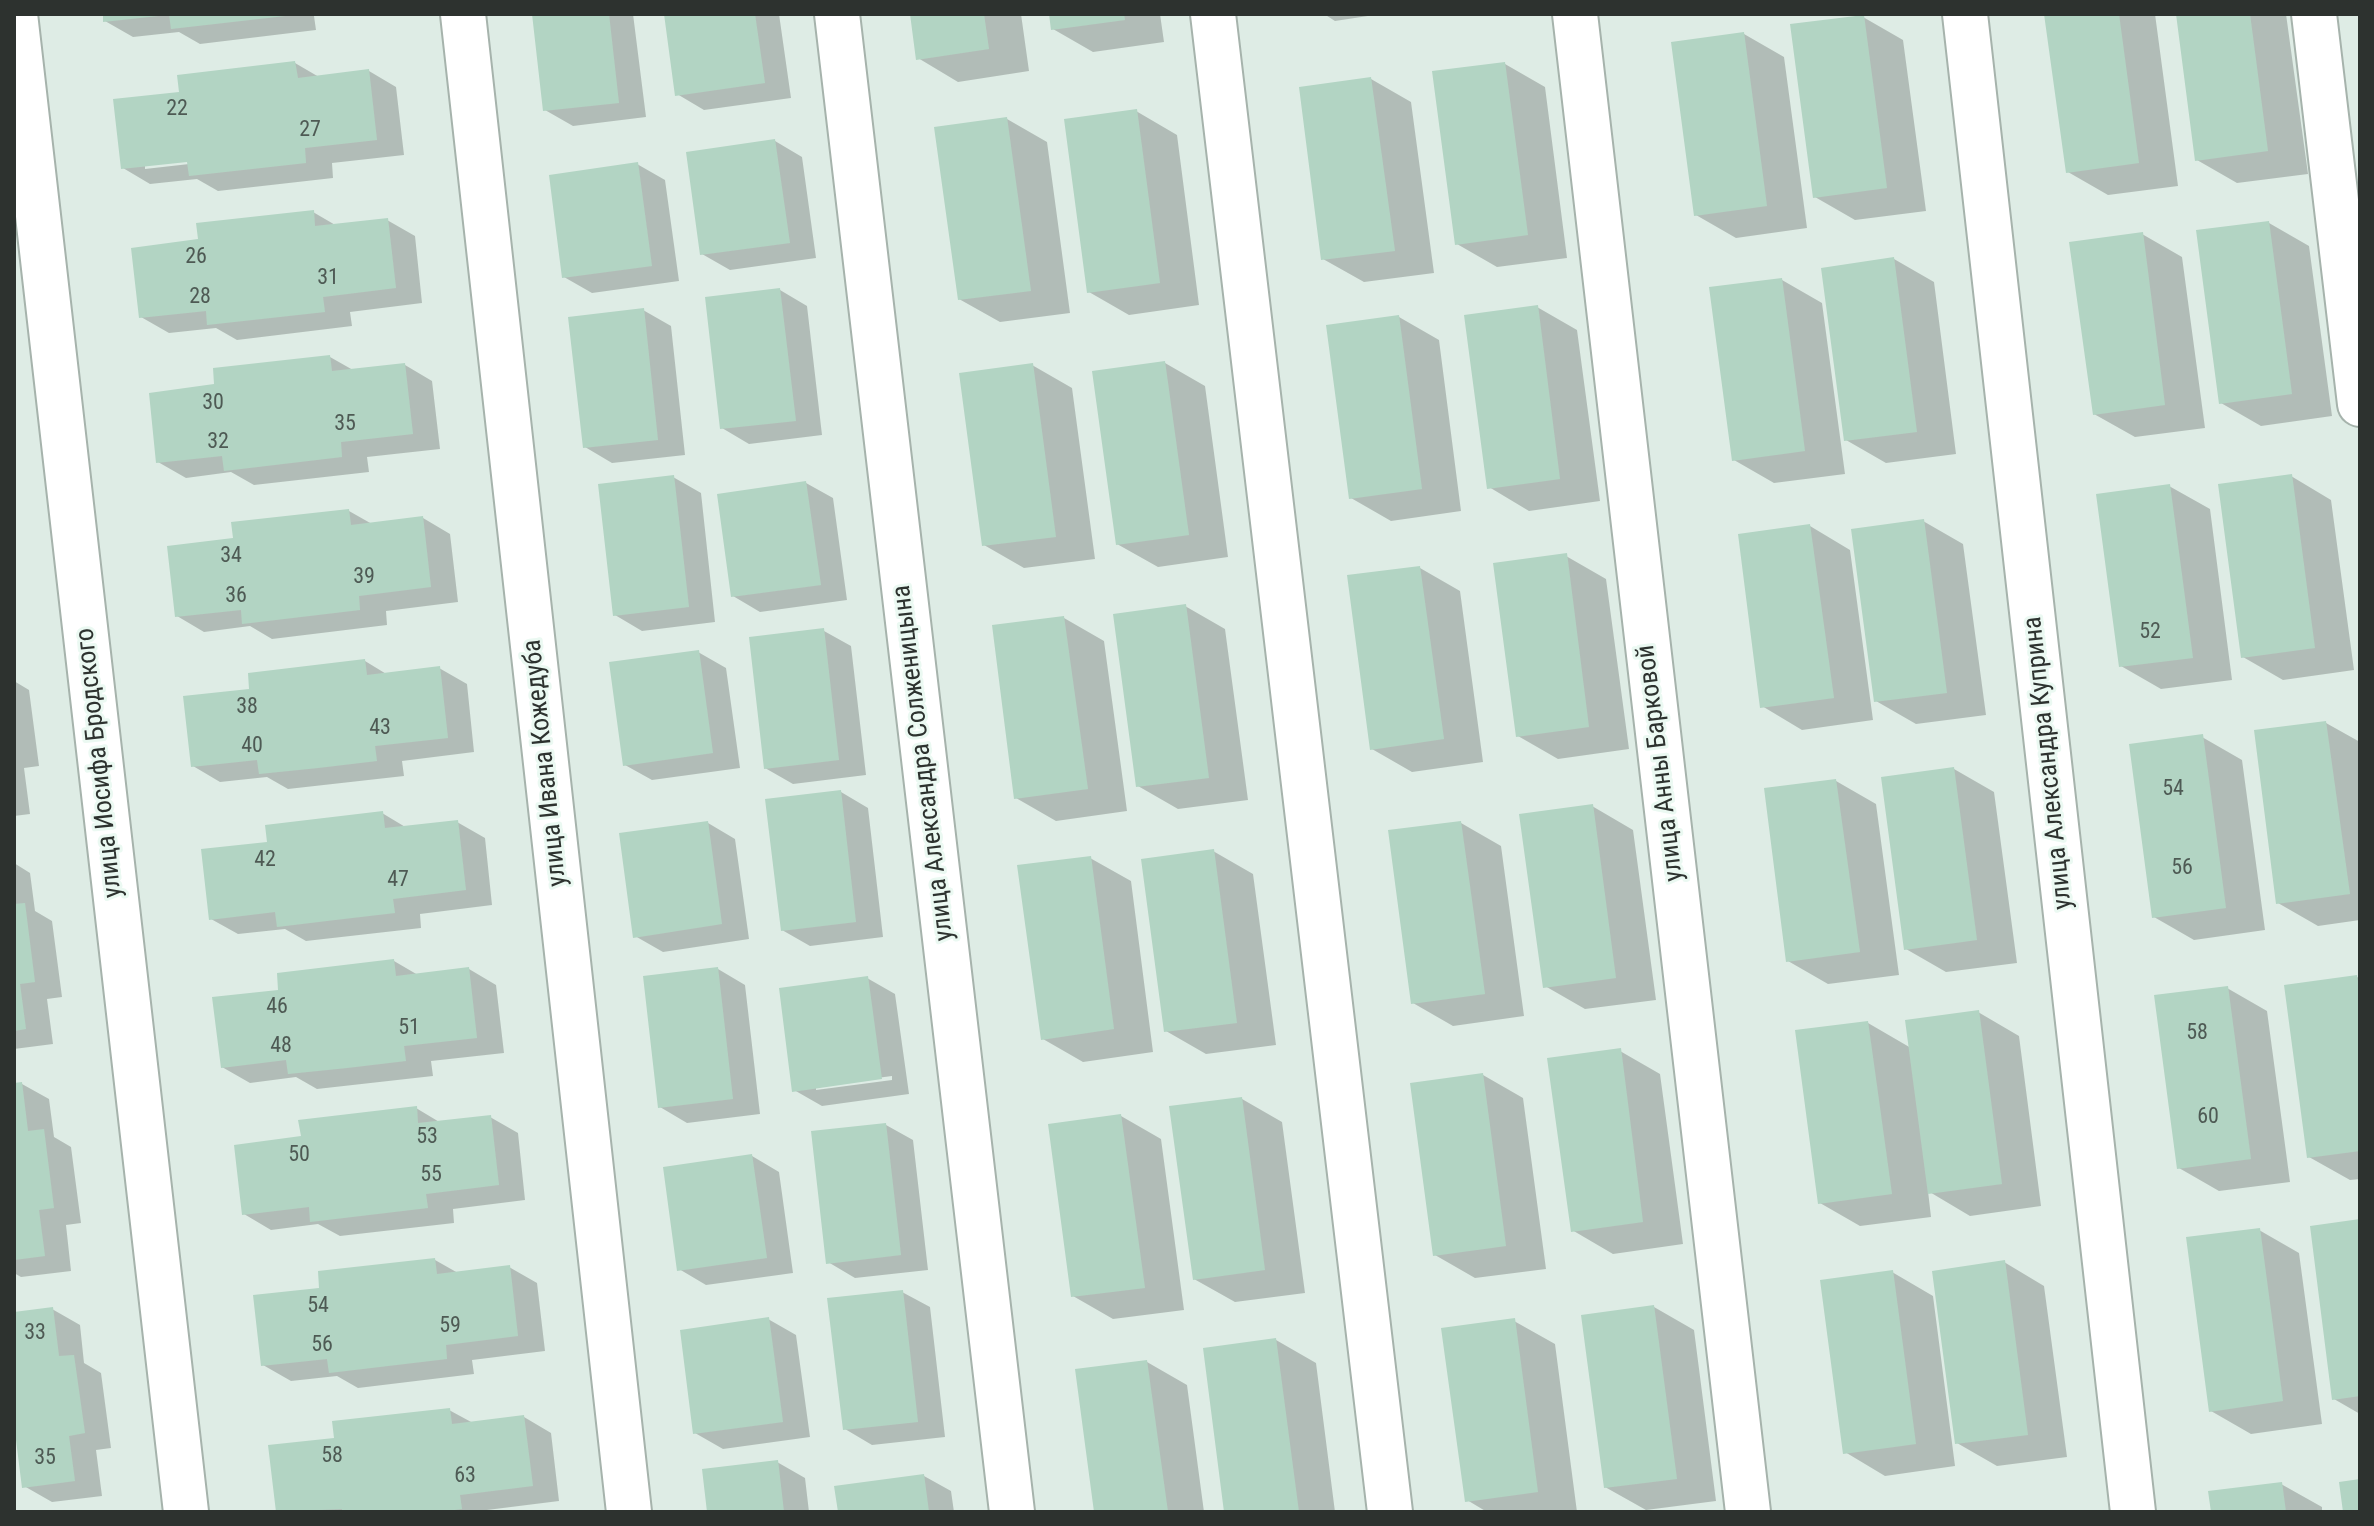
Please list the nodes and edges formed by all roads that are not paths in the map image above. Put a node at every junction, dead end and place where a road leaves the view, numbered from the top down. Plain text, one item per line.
1 (15, 14) edge
2 (463, 14) edge
3 (837, 14) edge
4 (1213, 14) edge
5 (1575, 14) edge
6 (1965, 14) edge
7 (2314, 14) edge
8 (2360, 404) edge
9 (186, 1512) edge
10 (629, 1512) edge
11 (1012, 1512) edge
12 (1390, 1512) edge
13 (1748, 1512) edge
14 (2133, 1512) edge

1 - 9 street, улица Иосифа Бродского
2 - 10 street, улица Ивана Кожедуба
3 - 11 street, улица Александра Солженицына
4 - 12 street
5 - 13 street, улица Анны Барковой
6 - 14 street, улица Александра Куприна
7 - 8 street

